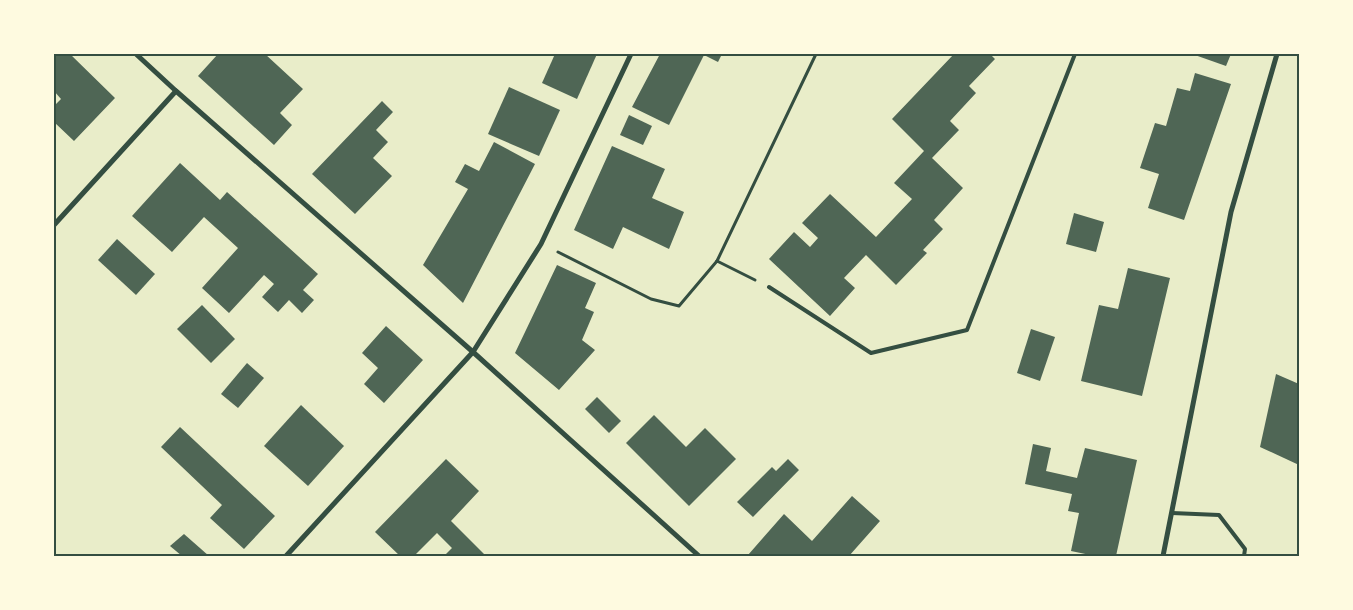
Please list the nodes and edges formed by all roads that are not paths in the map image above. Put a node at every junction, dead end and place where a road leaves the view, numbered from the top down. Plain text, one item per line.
1 (136, 54) edge
2 (631, 54) edge
3 (1075, 54) edge
4 (1278, 54) edge
5 (176, 91) junction
6 (54, 225) edge
7 (769, 287) road end
8 (473, 352) junction
9 (1172, 513) junction
10 (286, 556) edge
11 (698, 556) edge
12 (1162, 556) edge
13 (1244, 556) edge

1 - 5 street
2 - 8 street
3 - 7 lane
4 - 9 street
5 - 6 street
5 - 8 street
8 - 10 street
8 - 11 street
9 - 12 street
9 - 13 lane

